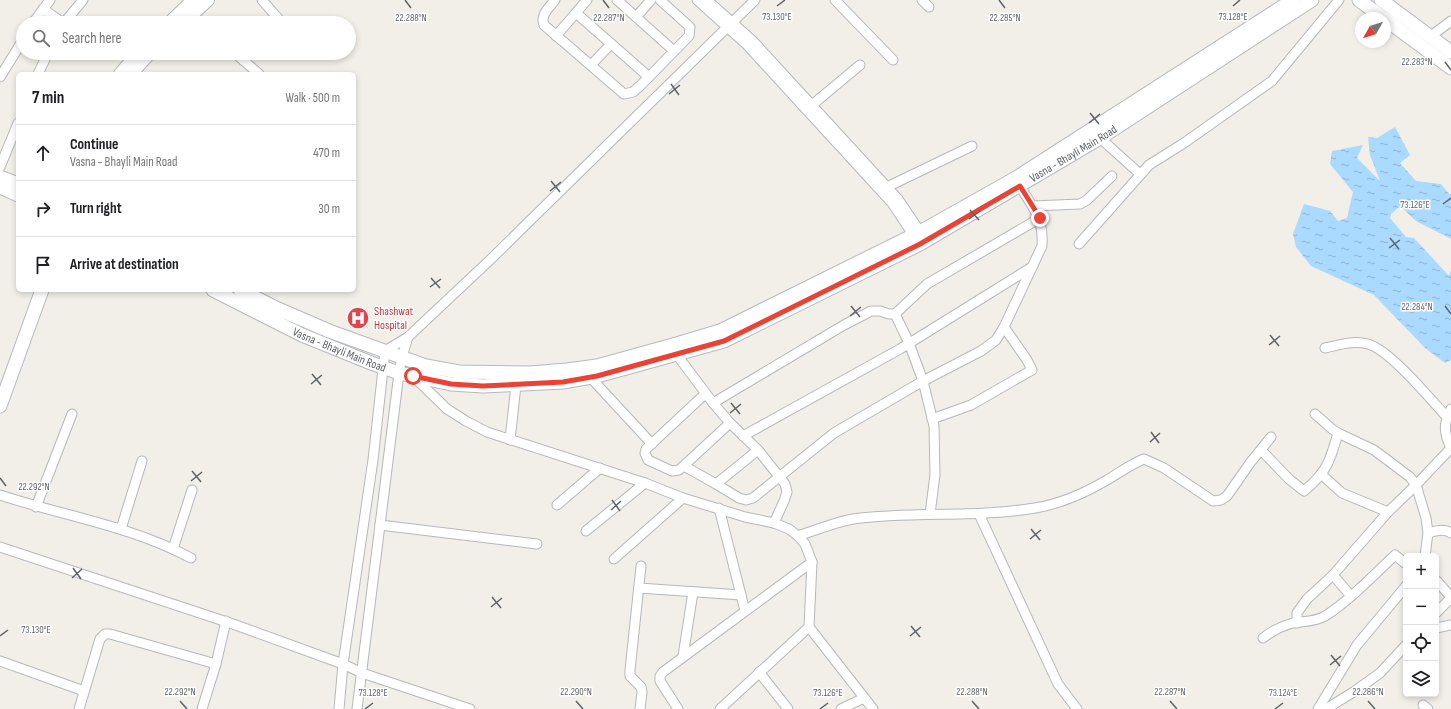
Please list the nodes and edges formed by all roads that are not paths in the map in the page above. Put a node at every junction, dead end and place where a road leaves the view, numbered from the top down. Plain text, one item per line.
1 (50, 0) edge
2 (83, 0) edge
3 (193, 0) edge
4 (208, 0) edge
5 (262, 0) edge
6 (555, 0) edge
7 (587, 0) edge
8 (617, 0) edge
9 (651, 0) edge
10 (660, 0) edge
11 (697, 0) edge
12 (707, 0) edge
13 (755, 0) edge
14 (835, 0) edge
15 (922, 0) edge
16 (1293, 0) edge
17 (1312, 0) edge
18 (1339, 0) edge
19 (1359, 0) edge
20 (1380, 0) edge
21 (929, 7) dead end
22 (43, 10) junction
23 (1375, 12) edge
24 (576, 13) junction
25 (38, 16) edge
26 (53, 16) edge
27 (70, 16) edge
28 (189, 16) edge
29 (191, 16) edge
30 (276, 16) edge
31 (636, 17) junction
32 (1451, 21) edge
33 (729, 24) junction
34 (1391, 24) edge
35 (556, 36) junction
36 (1430, 36) junction
37 (611, 44) junction
38 (16, 51) edge
39 (674, 51) junction
40 (1451, 52) edge
41 (45, 60) edge
42 (132, 60) edge
43 (144, 60) edge
44 (243, 60) edge
45 (893, 60) dead end
46 (591, 65) junction
47 (860, 65) dead end
48 (1451, 68) edge
49 (39, 72) edge
50 (122, 72) edge
51 (133, 72) edge
52 (257, 72) edge
53 (0, 77) edge
54 (649, 77) junction
55 (812, 105) junction
56 (16, 128) edge
57 (1100, 138) junction
58 (972, 146) dead end
59 (0, 167) edge
60 (1140, 174) junction
61 (1112, 176) dead end
62 (0, 177) edge
63 (1018, 182) junction
64 (16, 183) edge
65 (0, 187) edge
66 (887, 187) junction
67 (16, 194) edge
68 (1032, 206) junction
69 (1040, 218) junction
70 (920, 238) junction
71 (1079, 244) dead end
72 (1032, 267) junction
73 (35, 292) edge
74 (41, 292) edge
75 (216, 292) edge
76 (244, 292) edge
77 (895, 314) junction
78 (1004, 327) junction
79 (408, 337) junction
80 (909, 343) junction
81 (1325, 348) dead end
82 (385, 351) junction
83 (677, 355) junction
84 (402, 357) junction
85 (383, 367) junction
86 (399, 373) junction
87 (413, 376) junction
88 (590, 377) junction
89 (923, 381) junction
90 (0, 385) edge
91 (516, 385) junction
92 (705, 394) junction
93 (713, 403) junction
94 (0, 406) edge
95 (1449, 413) edge
96 (72, 414) dead end
97 (1315, 414) dead end
98 (932, 419) junction
99 (730, 423) junction
100 (1338, 433) junction
101 (743, 436) junction
102 (1271, 437) dead end
103 (510, 440) junction
104 (652, 444) junction
105 (1451, 448) edge
106 (758, 450) junction
107 (1261, 450) junction
108 (142, 462) dead end
109 (684, 466) junction
110 (600, 468) junction
111 (1321, 474) junction
112 (780, 477) junction
113 (644, 483) junction
114 (716, 484) junction
115 (1416, 485) junction
116 (192, 490) dead end
117 (0, 495) edge
118 (683, 498) junction
119 (557, 505) dead end
120 (36, 507) junction
121 (719, 508) junction
122 (1388, 512) junction
123 (930, 514) junction
124 (979, 514) junction
125 (774, 523) junction
126 (380, 526) junction
127 (121, 529) junction
128 (586, 531) dead end
129 (1428, 533) junction
130 (1451, 533) edge
131 (798, 536) junction
132 (537, 544) dead end
133 (0, 547) edge
134 (173, 549) junction
135 (1425, 553) edge
136 (191, 558) dead end
137 (614, 559) dead end
138 (812, 562) junction
139 (1403, 562) edge
140 (641, 566) dead end
141 (1334, 575) junction
142 (1439, 584) edge
143 (639, 588) junction
144 (1404, 589) edge
145 (693, 592) junction
146 (741, 596) junction
147 (1351, 596) junction
148 (1451, 598) edge
149 (1439, 609) edge
150 (745, 611) junction
151 (226, 621) junction
152 (1297, 623) junction
153 (1451, 624) edge
154 (809, 627) junction
155 (1439, 627) edge
156 (1262, 638) dead end
157 (1403, 648) edge
158 (683, 656) junction
159 (0, 660) edge
160 (216, 664) junction
161 (343, 664) junction
162 (759, 672) junction
163 (362, 673) junction
164 (84, 691) junction
165 (864, 698) junction
166 (856, 706) edge
167 (725, 707) edge
168 (79, 709) edge
169 (202, 709) edge
170 (339, 709) edge
171 (357, 709) edge
172 (470, 709) edge
173 (640, 709) edge
174 (678, 709) edge
175 (788, 709) edge
176 (842, 709) edge
177 (873, 709) edge
178 (1077, 709) edge
179 (1318, 709) edge
180 (1326, 709) edge

1 - 22 street
2 - 27 street
3 - 28 street
4 - 29 street
5 - 30 street
6 - 35 street
7 - 24 street
8 - 31 street
9 - 31 street
10 - 39 street
11 - 33 street
12 - 33 street
13 - 33 street
14 - 45 street
15 - 21 street
16 - 63 main road, Vasna - Bhayli Main Road
17 - 57 main road, Vasna - Bhayli Main Road
18 - 60 street
19 - 23 main road
20 - 36 main road
22 - 25 street
22 - 26 street
24 - 35 street
24 - 37 street
31 - 39 street
32 - 36 street
33 - 55 street
33 - 70 street
33 - 79 street
34 - 48 main road
35 - 46 street
36 - 40 main road
37 - 46 street
37 - 54 street
38 - 53 street
39 - 54 street
41 - 49 street
42 - 50 street
43 - 51 street
44 - 52 street
46 - 54 street
47 - 55 street
55 - 66 street
56 - 59 street
57 - 60 street
57 - 63 main road, Vasna - Bhayli Main Road
58 - 66 street
60 - 71 street
61 - 68 street
62 - 64 main road
63 - 68 street
63 - 70 main road, Vasna - Bhayli Main Road
65 - 67 main road
66 - 70 street
68 - 69 street
69 - 72 street
69 - 77 street
70 - 83 main road, Vasna - Bhayli Main Road
70 - 84 main road, Vasna - Bhayli Main Road
72 - 78 street
72 - 80 street
73 - 90 main road
74 - 94 main road
75 - 85 main road, Vasna - Bhayli Main Road
76 - 82 main road, Vasna - Bhayli Main Road
77 - 80 street
77 - 93 street
78 - 89 street
78 - 98 street
79 - 82 street
79 - 84 street
80 - 89 street
80 - 101 street
81 - 95 street
82 - 84 main road, Vasna - Bhayli Main Road
82 - 85 street
83 - 88 main road, Vasna - Bhayli Main Road
83 - 92 street
84 - 86 street
85 - 86 main road, Vasna - Bhayli Main Road
85 - 161 street
86 - 87 main road, Vasna - Bhayli Main Road
86 - 126 street
87 - 91 main road, Vasna - Bhayli Main Road
87 - 103 street
88 - 91 main road, Vasna - Bhayli Main Road
88 - 104 street
89 - 98 street
89 - 112 street
91 - 103 street
92 - 93 street
92 - 104 street
93 - 99 street
95 - 105 street
96 - 120 street
97 - 100 street
98 - 123 street
99 - 101 street
99 - 109 street
100 - 111 street
100 - 115 street
101 - 106 street
102 - 107 street
103 - 110 street
104 - 109 street
105 - 115 street
106 - 112 street
106 - 114 street
107 - 111 street
107 - 124 street
108 - 127 street
109 - 114 street
110 - 113 street
110 - 119 street
111 - 122 street
112 - 114 street
112 - 125 street
113 - 118 street
113 - 128 street
115 - 122 street
115 - 129 street
116 - 134 street
117 - 120 street
118 - 121 street
118 - 137 street
120 - 127 street
121 - 125 street
121 - 146 street
122 - 141 street
123 - 124 street
123 - 131 street
124 - 178 street
125 - 131 street
126 - 132 street
126 - 163 street
127 - 134 street
129 - 130 street
129 - 135 street
131 - 138 street
133 - 151 street
134 - 136 street
138 - 150 street
138 - 154 street
139 - 147 street
140 - 143 street
141 - 147 street
141 - 152 street
142 - 148 street
143 - 145 street
143 - 173 street
144 - 179 street
145 - 146 street
145 - 158 street
146 - 150 street
147 - 152 street
148 - 149 street
150 - 158 street
151 - 160 street
151 - 161 street
152 - 156 street
153 - 155 street
154 - 162 street
154 - 165 street
157 - 180 street
158 - 174 street
159 - 164 street
160 - 164 street
160 - 169 street
161 - 163 street
161 - 170 street
162 - 167 street
162 - 175 street
163 - 171 street
163 - 172 street
164 - 168 street
165 - 166 street
165 - 177 street
166 - 176 street

